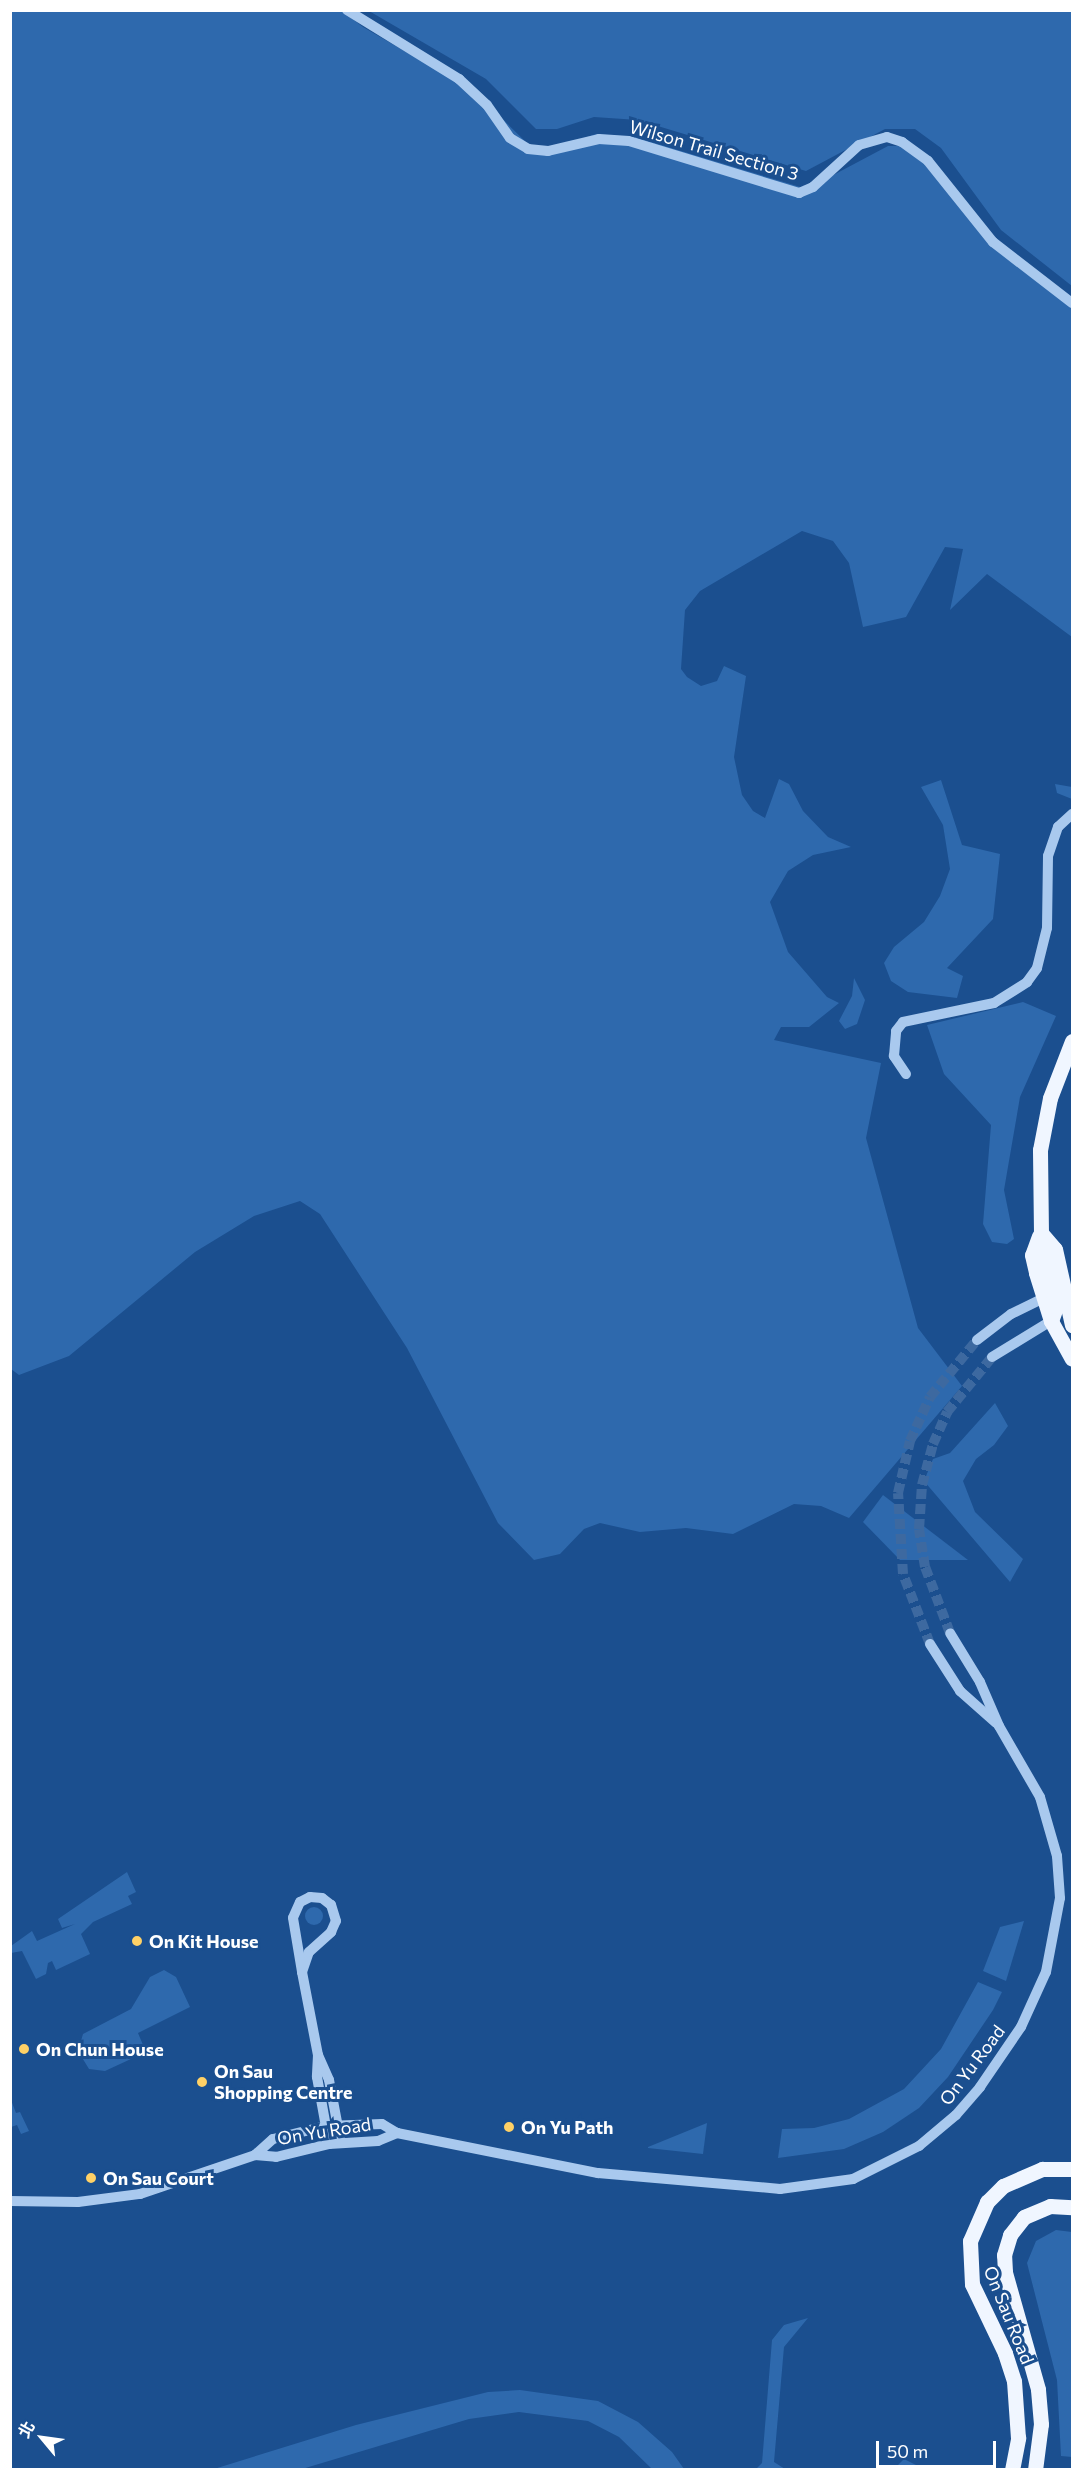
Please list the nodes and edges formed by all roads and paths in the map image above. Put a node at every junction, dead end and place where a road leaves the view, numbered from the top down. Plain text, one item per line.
1 (347, 10) edge
2 (1072, 303) edge
3 (1072, 814) edge
4 (1072, 1041) edge
5 (906, 1074) dead end
6 (1054, 1294) junction
7 (1051, 1322) junction
8 (1072, 1325) edge
9 (977, 1340) tunnel mouth
10 (992, 1357) tunnel mouth
11 (1072, 1359) edge
12 (950, 1633) tunnel mouth
13 (930, 1644) tunnel mouth
14 (999, 1726) junction
15 (293, 1924) junction
16 (321, 1938) junction
17 (302, 1972) junction
18 (318, 2055) junction
19 (338, 2125) junction
20 (326, 2126) junction
21 (397, 2133) junction
22 (341, 2143) junction
23 (329, 2144) junction
24 (255, 2155) junction
25 (1072, 2169) edge
26 (10, 2201) edge
27 (1072, 2207) edge
28 (1012, 2469) edge
29 (1035, 2469) edge

1 - 2 street, Wilson Trail Section 3
3 - 5 street
4 - 6 main road
6 - 7 main road
6 - 8 main road
6 - 9 street
7 - 10 street
7 - 11 main road
12 - 14 street, On Yu Road
13 - 14 street, On Yu Road
14 - 21 street, On Yu Road
15 - 16 street
15 - 16 street
15 - 17 street
16 - 17 street
17 - 18 street
18 - 19 street
18 - 20 street
19 - 20 street, On Yu Road
19 - 21 street, On Yu Road
19 - 22 street
20 - 23 street
20 - 24 street, On Yu Road
21 - 22 street, On Yu Road
22 - 23 street, On Yu Road
23 - 24 street, On Yu Road
24 - 26 street, On Yu Road
25 - 28 main road, On Sau Road
27 - 29 main road, On Sau Road

